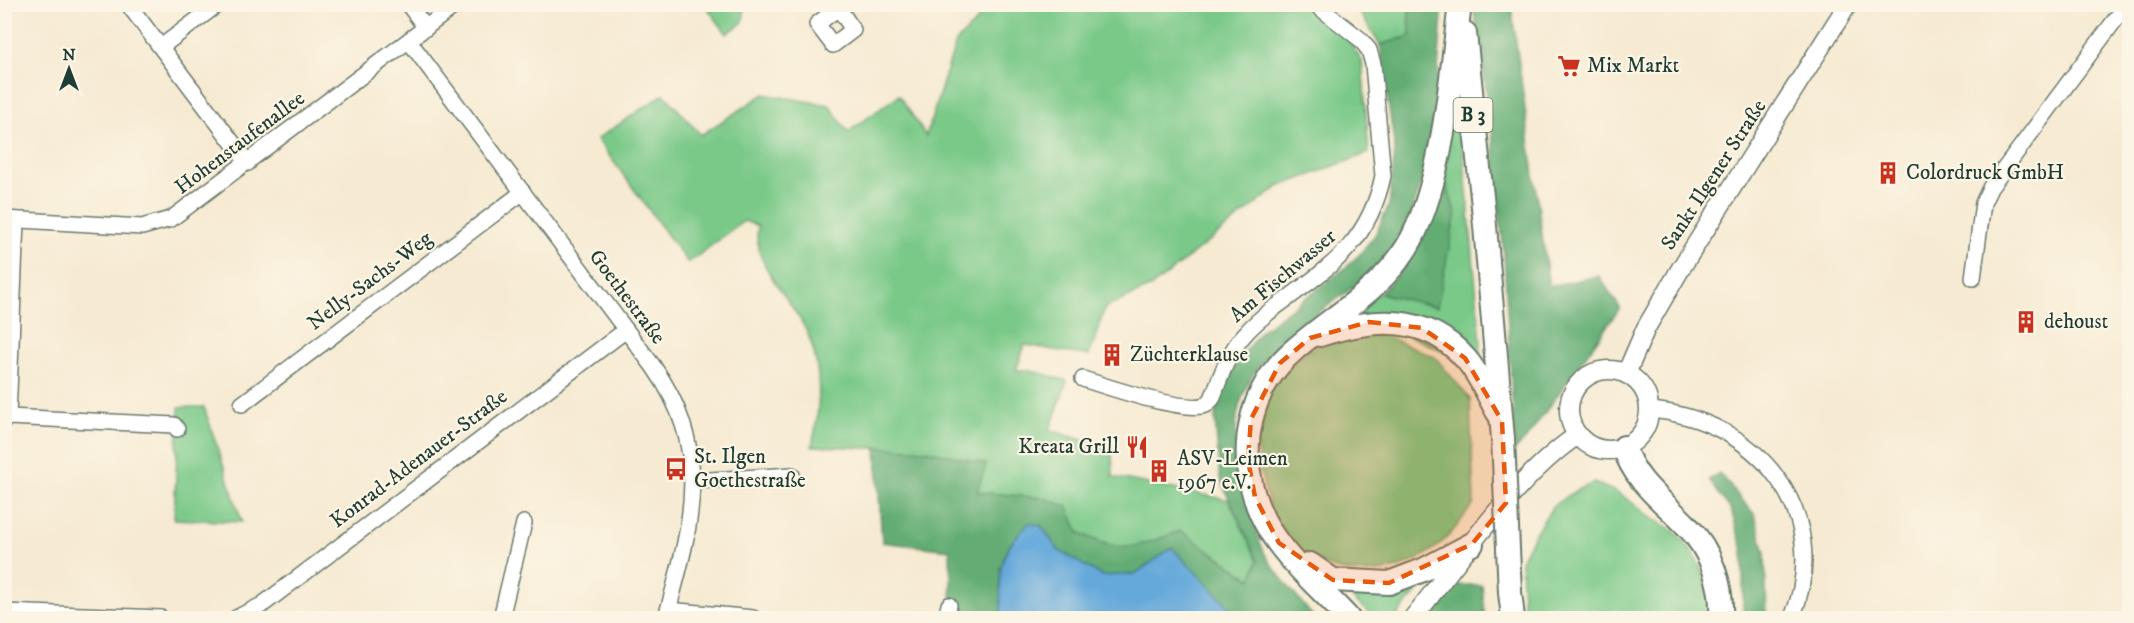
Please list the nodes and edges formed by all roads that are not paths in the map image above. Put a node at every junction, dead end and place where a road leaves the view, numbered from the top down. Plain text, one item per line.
1 (131, 4) edge
2 (218, 4) edge
3 (408, 4) edge
4 (457, 4) edge
5 (1315, 4) edge
6 (1461, 4) edge
7 (1848, 4) edge
8 (2127, 4) edge
9 (426, 28) junction
10 (409, 41) junction
11 (161, 47) junction
12 (248, 162) junction
13 (523, 192) junction
14 (10, 220) edge
15 (1973, 278) dead end
16 (626, 330) junction
17 (1310, 338) junction
18 (1626, 374) junction
19 (1083, 379) dead end
20 (242, 404) dead end
21 (1649, 410) junction
22 (6, 419) edge
23 (177, 429) dead end
24 (1503, 430) junction
25 (1578, 435) junction
26 (1624, 447) junction
27 (792, 475) dead end
28 (693, 481) junction
29 (524, 523) dead end
30 (1279, 543) junction
31 (1472, 544) junction
32 (4, 612) edge
33 (667, 614) edge
34 (158, 618) edge
35 (236, 618) edge
36 (501, 618) edge
37 (753, 618) edge
38 (1348, 618) edge
39 (1413, 618) edge
40 (1512, 618) edge
41 (1721, 618) edge
42 (1792, 618) edge

1 - 11 street
2 - 11 street
3 - 9 street
4 - 9 street, Hohenstaufenallee
5 - 19 street, Am Fischwasser
6 - 17 main road
6 - 24 main road, B 3
7 - 18 street, Sankt Ilgener Straße
8 - 15 street
9 - 10 street, Hohenstaufenallee
10 - 12 street, Hohenstaufenallee
10 - 13 street, Goethestraße
11 - 12 street
12 - 14 street, Hohenstaufenallee
13 - 16 street, Goethestraße
13 - 20 street, Nelly-Sachs-Weg
14 - 22 street
16 - 28 street, Goethestraße
16 - 35 street, Konrad-Adenauer-Straße
17 - 24 main road
17 - 30 main road
18 - 21 street
18 - 25 street
21 - 26 street
21 - 42 street
22 - 23 street
24 - 40 main road, B 3, bridge
25 - 26 street
25 - 31 street
26 - 41 main road
27 - 28 street
28 - 33 street, Goethestraße
29 - 36 street
30 - 31 main road
30 - 38 main road
31 - 39 street
32 - 34 street
33 - 37 street

